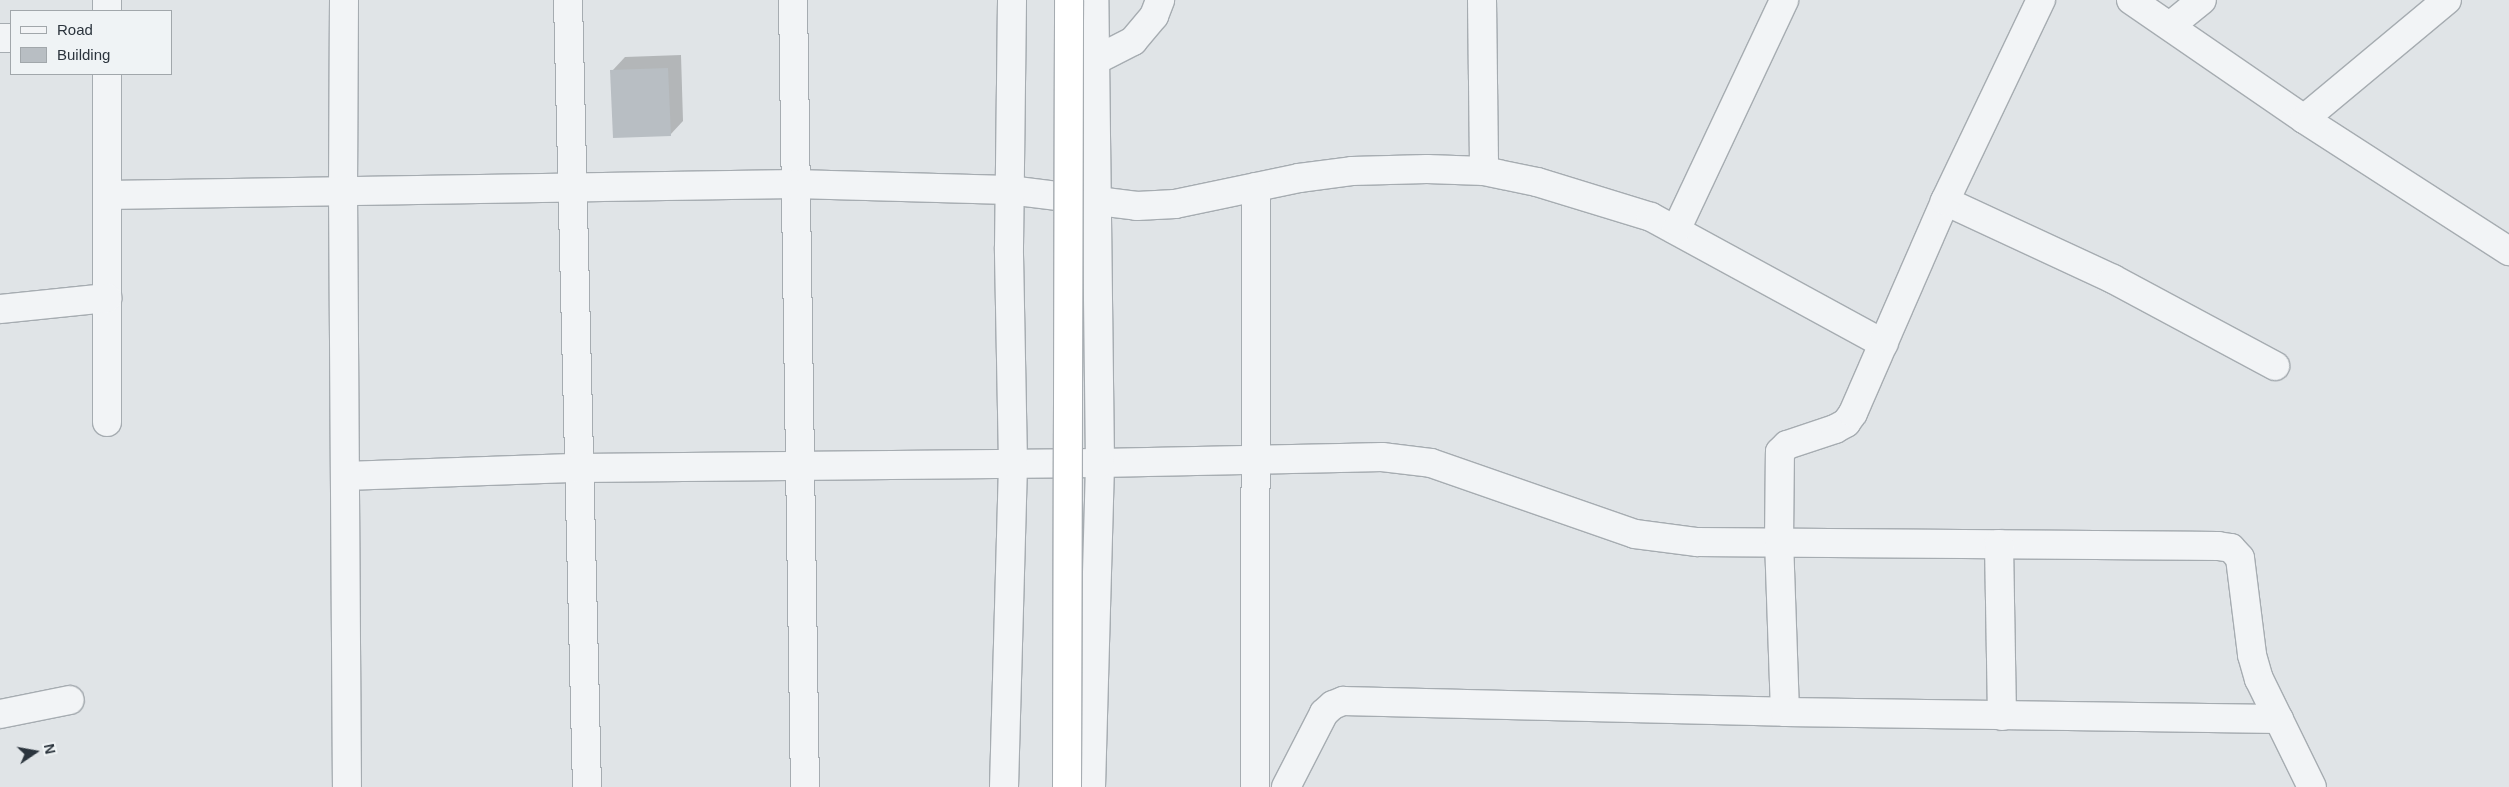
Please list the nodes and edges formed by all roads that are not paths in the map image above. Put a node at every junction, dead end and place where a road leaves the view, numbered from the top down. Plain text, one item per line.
1 (344, 0) edge
2 (568, 0) edge
3 (793, 0) edge
4 (1012, 0) edge
5 (1069, 0) edge
6 (1094, 0) edge
7 (1160, 0) edge
8 (1482, 0) edge
9 (1784, 0) edge
10 (2042, 0) edge
11 (2131, 0) edge
12 (2202, 0) edge
13 (2447, 0) edge
14 (2170, 26) junction
15 (1094, 61) junction
16 (107, 75) edge
17 (2304, 119) junction
18 (1484, 172) junction
19 (795, 184) junction
20 (572, 187) junction
21 (1256, 187) junction
22 (343, 190) junction
23 (1009, 190) junction
24 (107, 195) junction
25 (1096, 200) junction
26 (1945, 202) junction
27 (1676, 230) junction
28 (2508, 244) edge
29 (107, 298) junction
30 (0, 310) edge
31 (1884, 344) junction
32 (2275, 366) dead end
33 (107, 422) dead end
34 (1254, 459) junction
35 (1013, 463) junction
36 (1100, 463) junction
37 (800, 466) junction
38 (579, 468) junction
39 (345, 476) junction
40 (1779, 542) junction
41 (1999, 544) junction
42 (70, 700) dead end
43 (1785, 712) junction
44 (0, 714) edge
45 (2002, 716) junction
46 (2279, 719) junction
47 (347, 787) edge
48 (587, 787) edge
49 (805, 787) edge
50 (1004, 787) edge
51 (1067, 787) edge
52 (1091, 787) edge
53 (1255, 787) edge
54 (1286, 787) edge
55 (2312, 787) edge

1 - 22 street
2 - 20 street
3 - 19 street
4 - 23 street
5 - 51 main road, bridge
6 - 15 street
7 - 15 street
8 - 18 street
9 - 27 street
10 - 26 street
11 - 14 street
12 - 14 street
13 - 17 street
14 - 17 street
15 - 25 street
16 - 24 street
17 - 28 street
18 - 21 street
18 - 27 street
19 - 20 street
19 - 23 street
19 - 37 street
20 - 22 street
20 - 38 street
21 - 25 street
21 - 34 street
22 - 24 street
22 - 39 street
23 - 25 street
23 - 35 street
24 - 29 street
25 - 36 street
26 - 31 street
26 - 32 street
27 - 31 street
29 - 30 street
29 - 33 street
31 - 40 street
34 - 36 street
34 - 40 street
34 - 53 street
35 - 36 street
35 - 37 street
35 - 50 street
36 - 52 street
37 - 38 street
37 - 49 street
38 - 39 street
38 - 48 street
39 - 47 street
40 - 41 street
40 - 43 street
41 - 45 street
41 - 46 street
42 - 44 street
43 - 45 street
43 - 54 street
45 - 46 street
46 - 55 street

